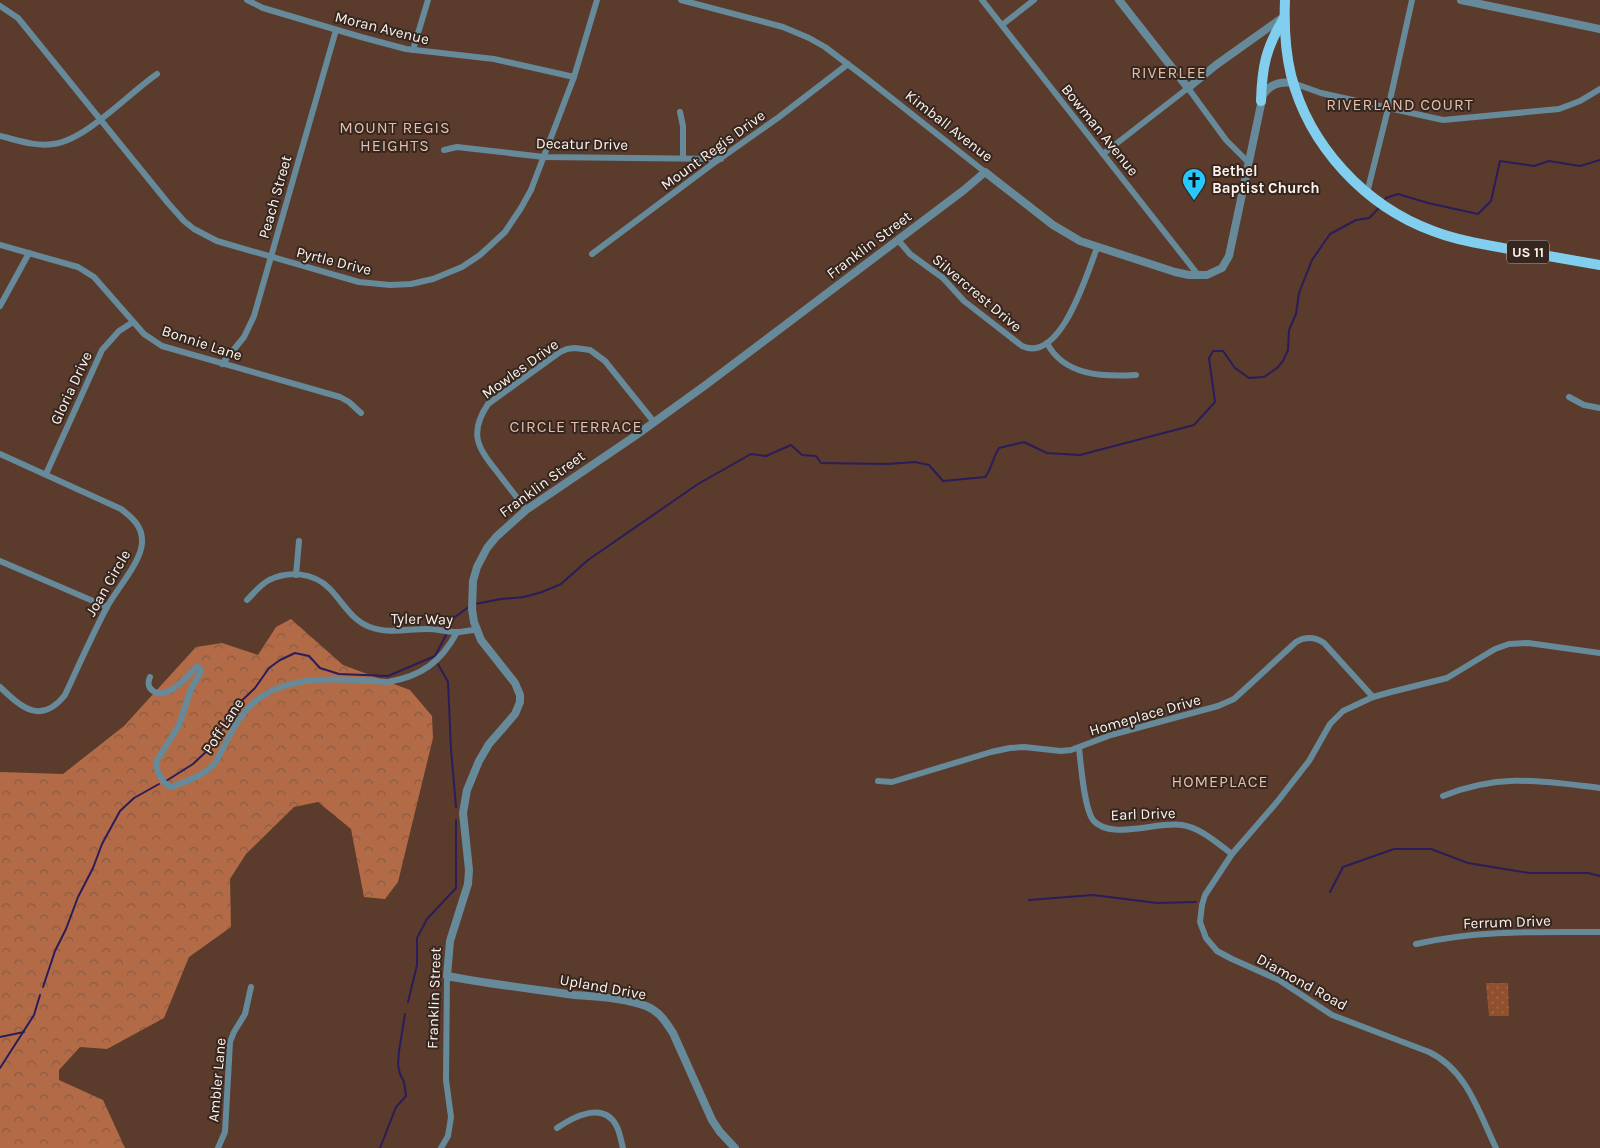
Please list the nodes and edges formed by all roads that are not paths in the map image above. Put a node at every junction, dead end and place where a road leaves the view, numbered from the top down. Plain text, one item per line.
1 (247, 0) edge
2 (428, 0) edge
3 (597, 0) edge
4 (681, 0) edge
5 (982, 0) edge
6 (1034, 0) edge
7 (1119, 0) edge
8 (1285, 0) edge
9 (1412, 0) edge
10 (1461, 0) edge
11 (0, 6) edge
12 (1284, 17) junction
13 (1002, 25) junction
14 (1600, 29) edge
15 (336, 30) junction
16 (413, 50) junction
17 (848, 64) junction
18 (157, 74) dead end
19 (574, 77) junction
20 (1293, 83) junction
21 (1188, 88) junction
22 (1600, 89) edge
23 (1261, 100) junction
24 (1388, 109) junction
25 (680, 112) dead end
26 (100, 118) junction
27 (0, 136) edge
28 (444, 150) dead end
29 (1103, 154) junction
30 (544, 157) junction
31 (683, 158) junction
32 (721, 158) junction
33 (1249, 163) junction
34 (985, 172) junction
35 (1367, 194) junction
36 (898, 240) junction
37 (0, 245) edge
38 (1097, 248) junction
39 (29, 253) junction
40 (592, 254) dead end
41 (270, 257) junction
42 (1600, 265) edge
43 (1199, 276) junction
44 (0, 306) edge
45 (133, 322) junction
46 (1047, 343) junction
47 (222, 364) junction
48 (1136, 375) dead end
49 (1569, 396) dead end
50 (1600, 408) edge
51 (360, 413) dead end
52 (654, 422) junction
53 (0, 454) edge
54 (46, 474) junction
55 (526, 510) junction
56 (299, 541) dead end
57 (0, 561) edge
58 (296, 575) junction
59 (247, 600) dead end
60 (107, 607) junction
61 (476, 630) junction
62 (455, 632) junction
63 (1600, 653) edge
64 (150, 676) dead end
65 (0, 687) edge
66 (1372, 697) junction
67 (1079, 748) junction
68 (878, 781) dead end
69 (1600, 788) edge
70 (1444, 796) dead end
71 (1232, 854) junction
72 (1600, 932) edge
73 (1416, 944) dead end
74 (447, 976) junction
75 (251, 987) dead end
76 (557, 1128) dead end
77 (218, 1148) edge
78 (441, 1148) edge
79 (623, 1148) edge
80 (735, 1148) edge
81 (1496, 1148) edge

1 - 15 street, Moran Avenue
2 - 16 street
3 - 19 street, Pyrtle Drive
4 - 17 street, Kimball Avenue
5 - 13 street, Bowman Avenue
6 - 13 street
7 - 21 street
8 - 12 main road, US 11
9 - 24 street
10 - 14 street
11 - 26 street, Pyrtle Drive
12 - 20 main road, US 11
12 - 21 street
12 - 23 main road
13 - 29 street, Bowman Avenue
15 - 16 street, Moran Avenue
15 - 41 street, Peach Street
16 - 19 street, Moran Avenue
17 - 32 street, Mount Regis Drive
17 - 34 street, Kimball Avenue
18 - 26 street
19 - 30 street, Pyrtle Drive
20 - 23 street
20 - 24 street
20 - 35 main road, US 11
21 - 29 street
21 - 33 street
22 - 24 street
23 - 33 street
24 - 35 street
25 - 31 street
26 - 27 street
26 - 41 street, Pyrtle Drive
28 - 30 street, Decatur Drive
29 - 43 street, Bowman Avenue
30 - 31 street, Decatur Drive
30 - 41 street, Pyrtle Drive
31 - 32 street, Decatur Drive
32 - 40 street, Mount Regis Drive
33 - 43 street
34 - 36 street, Franklin Street
34 - 38 street, Kimball Avenue
35 - 42 main road, US 11
36 - 46 street, Silvercrest Drive
36 - 52 street, Franklin Street
37 - 39 street, Bonnie Lane
38 - 43 street, Kimball Avenue
38 - 46 street
39 - 44 street
39 - 45 street, Bonnie Lane
41 - 47 street, Peach Street
45 - 47 street, Bonnie Lane
45 - 54 street, Gloria Drive
46 - 48 street
47 - 51 street, Bonnie Lane
49 - 50 street
52 - 55 street, Franklin Street
52 - 55 street, Mowles Drive
53 - 54 street, Joan Circle
54 - 60 street, Joan Circle
55 - 61 street, Franklin Street
56 - 58 street
57 - 60 street
58 - 59 street, Tyler Way
58 - 62 street, Tyler Way
60 - 65 street, Joan Circle
61 - 62 street, Tyler Way
61 - 74 street, Franklin Street
62 - 64 street, Poff Lane
63 - 66 street, Diamond Road
66 - 67 street, Homeplace Drive
66 - 71 street, Diamond Road
67 - 68 street, Homeplace Drive
67 - 71 street, Earl Drive
69 - 70 street
71 - 81 street, Diamond Road
72 - 73 street, Ferrum Drive
74 - 78 street, Franklin Street
74 - 80 street, Upland Drive
75 - 77 street, Ambler Lane
76 - 79 street

